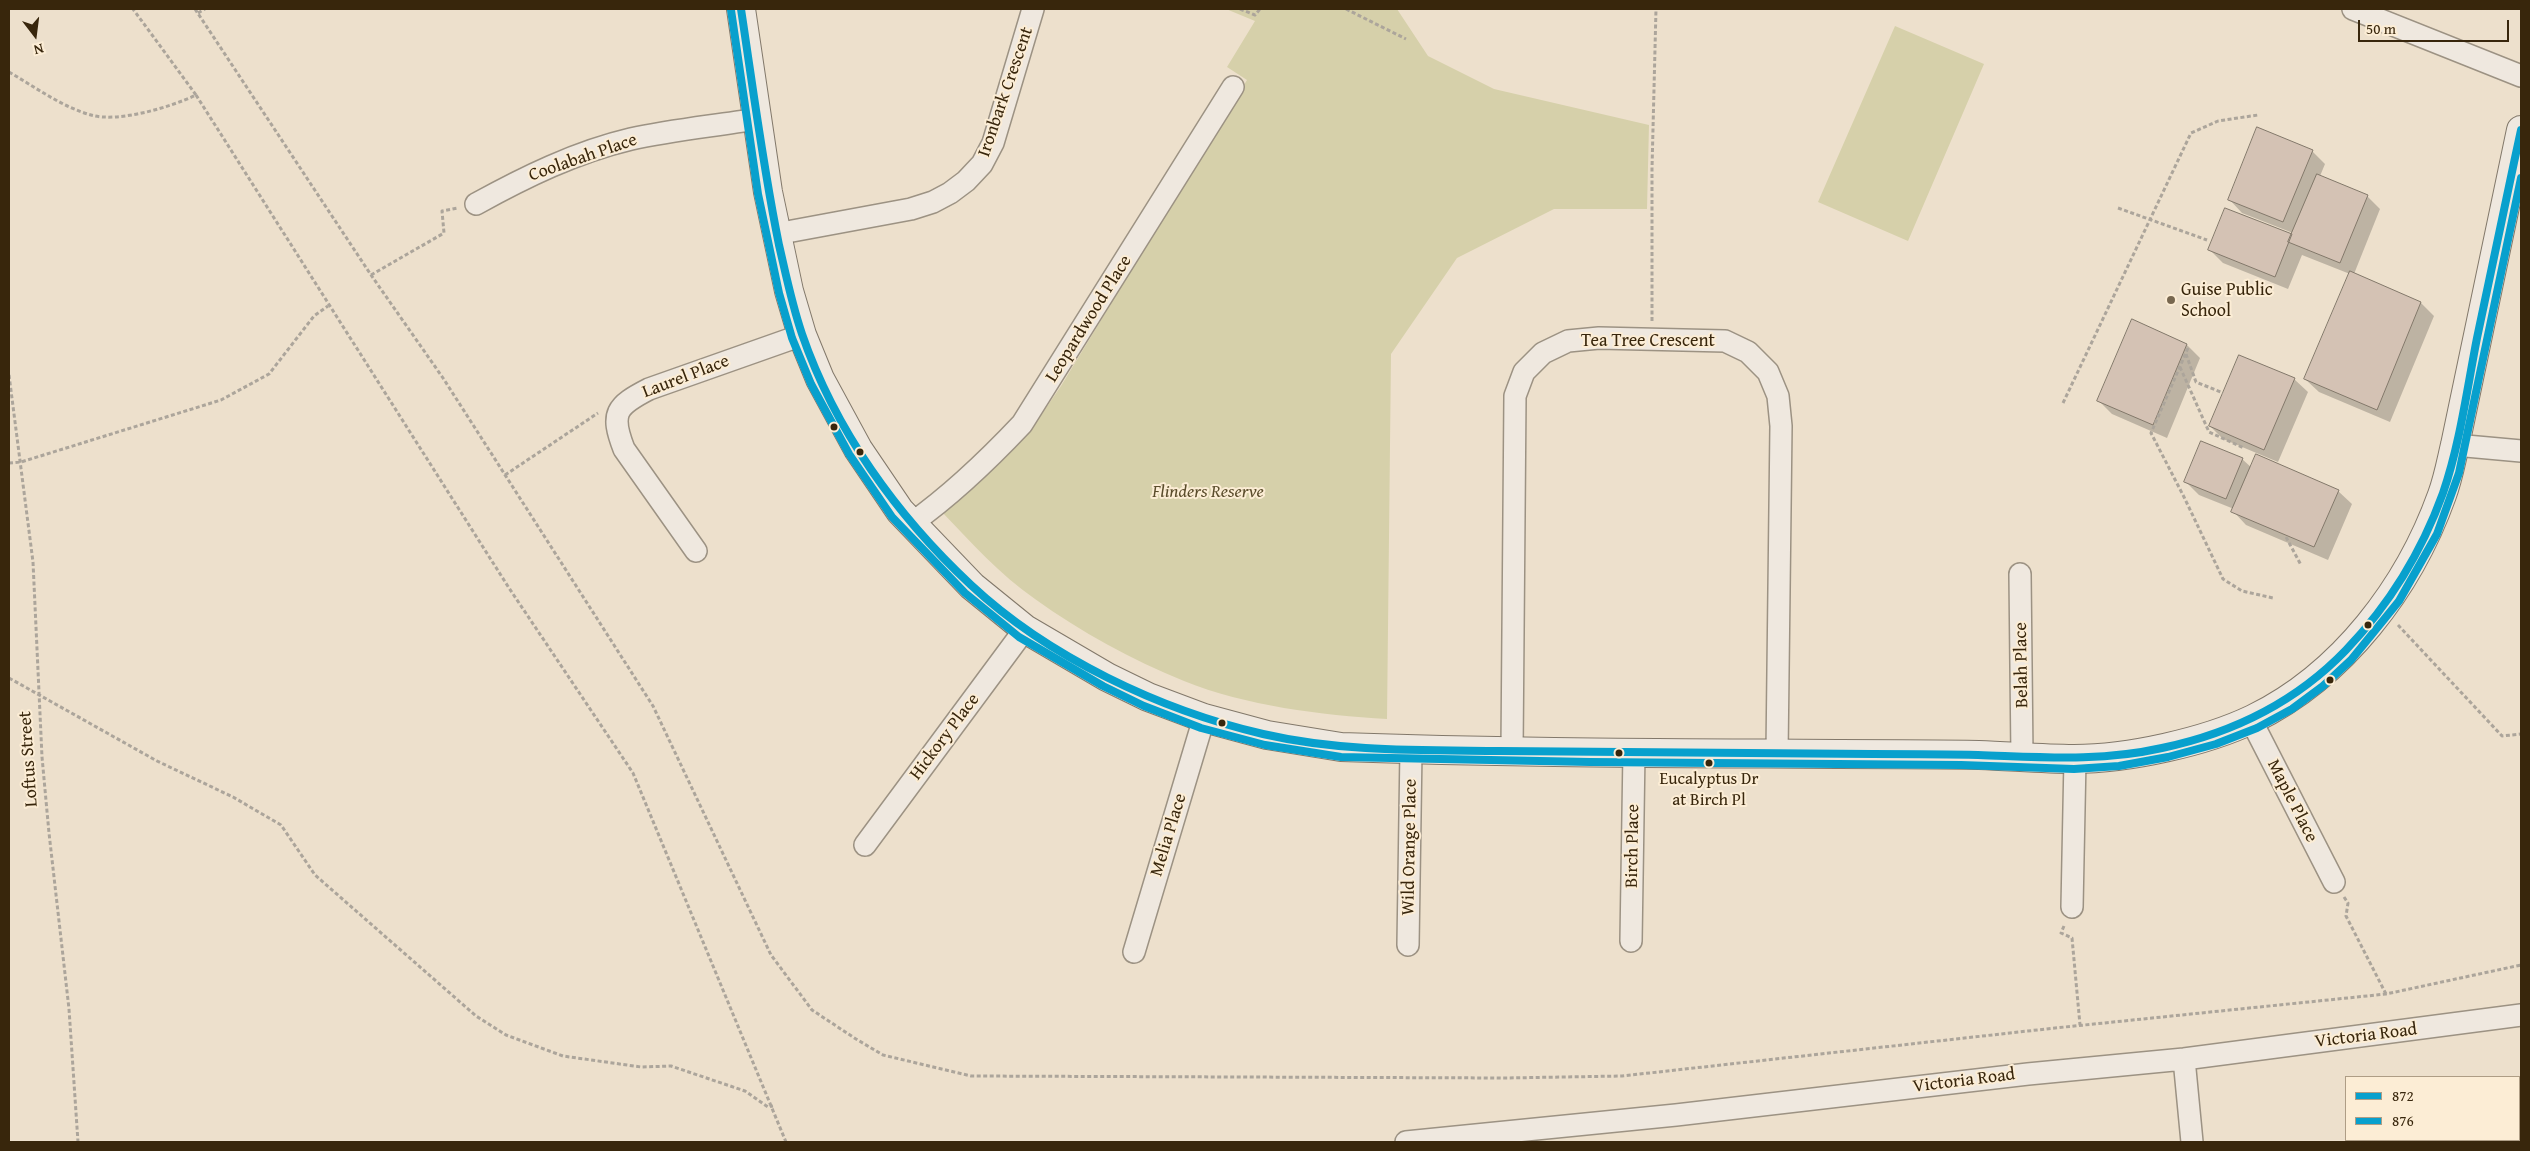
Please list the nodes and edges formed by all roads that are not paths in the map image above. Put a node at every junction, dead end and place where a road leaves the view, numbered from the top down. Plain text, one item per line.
1 (741, 9) edge
2 (1033, 9) edge
3 (2353, 9) edge
4 (2521, 76) edge
5 (1233, 87) dead end
6 (756, 119) junction
7 (2521, 130) edge
8 (476, 204) road end
9 (776, 234) junction
10 (802, 335) junction
11 (2455, 445) junction
12 (2521, 451) edge
13 (912, 523) junction
14 (696, 552) dead end
15 (2020, 574) dead end
16 (1025, 629) junction
17 (1204, 718) junction
18 (2250, 720) junction
19 (1410, 750) junction
20 (1512, 750) junction
21 (1634, 752) junction
22 (1777, 753) junction
23 (2022, 757) junction
24 (2075, 759) junction
25 (865, 845) dead end
26 (2334, 882) road end
27 (2072, 907) road end
28 (1631, 941) dead end
29 (1408, 945) dead end
30 (1134, 952) dead end
31 (2521, 1015) edge
32 (2184, 1059) junction
33 (1406, 1142) edge
34 (2192, 1142) edge

1 - 6 street
2 - 9 street, Ironbark Crescent
3 - 4 street
5 - 13 street, Leopardwood Place
6 - 8 street, Coolabah Place
6 - 9 street
7 - 11 street
9 - 10 street
10 - 13 street
10 - 14 street, Laurel Place
11 - 12 street
11 - 18 street
13 - 16 street
15 - 23 street, Belah Place
16 - 17 street
16 - 25 street, Hickory Place
17 - 19 street
17 - 30 street, Melia Place
18 - 24 street
18 - 26 street, Maple Place
19 - 20 street
19 - 29 street, Wild Orange Place
20 - 21 street
20 - 22 street, Tea Tree Crescent
21 - 22 street
21 - 28 street, Birch Place
22 - 23 street
23 - 24 street
24 - 27 street
31 - 32 street, Victoria Road
32 - 33 street, Victoria Road
32 - 34 street

